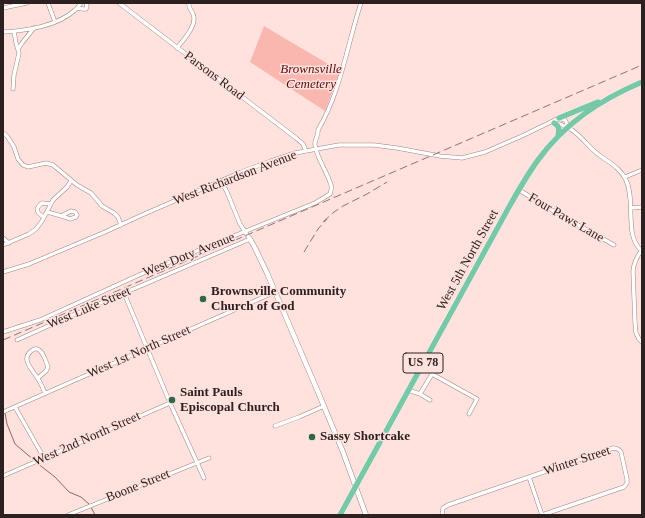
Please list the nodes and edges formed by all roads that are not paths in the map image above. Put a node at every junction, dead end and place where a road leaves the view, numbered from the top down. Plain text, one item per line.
1 (27, 3) edge
2 (48, 3) edge
3 (81, 3) edge
4 (86, 3) edge
5 (119, 3) edge
6 (189, 3) edge
7 (361, 3) edge
8 (3, 8) edge
9 (77, 8) junction
10 (55, 22) junction
11 (34, 28) junction
12 (14, 31) junction
13 (3, 32) edge
14 (177, 48) junction
15 (18, 49) junction
16 (642, 82) edge
17 (13, 89) dead end
18 (602, 102) junction
19 (559, 118) junction
20 (554, 123) junction
21 (545, 125) junction
22 (568, 127) junction
23 (3, 133) edge
24 (558, 137) junction
25 (316, 149) junction
26 (306, 150) junction
27 (642, 170) edge
28 (625, 178) junction
29 (72, 180) junction
30 (221, 181) junction
31 (519, 190) junction
32 (51, 204) junction
33 (642, 207) edge
34 (631, 208) junction
35 (47, 212) junction
36 (61, 216) dead end
37 (44, 217) junction
38 (121, 225) junction
39 (245, 232) junction
40 (3, 238) edge
41 (250, 239) junction
42 (9, 243) junction
43 (3, 245) edge
44 (614, 245) dead end
45 (642, 250) edge
46 (3, 272) edge
47 (275, 292) junction
48 (124, 293) junction
49 (3, 332) edge
50 (17, 340) dead end
51 (639, 340) edge
52 (148, 348) junction
53 (38, 378) junction
54 (408, 390) junction
55 (45, 394) junction
56 (420, 394) junction
57 (430, 400) dead end
58 (170, 403) junction
59 (324, 406) junction
60 (15, 407) junction
61 (3, 412) edge
62 (470, 414) dead end
63 (275, 426) dead end
64 (44, 458) junction
65 (209, 458) dead end
66 (197, 463) junction
67 (3, 476) edge
68 (529, 477) junction
69 (204, 478) dead end
70 (356, 487) junction
71 (68, 515) edge
72 (340, 515) edge
73 (366, 515) edge
74 (442, 515) edge
75 (542, 515) edge

1 - 8 street
2 - 10 street
3 - 9 street
4 - 9 street
5 - 14 street, Parsons Road
6 - 14 street
7 - 25 street
9 - 10 street
10 - 11 street
11 - 12 street
11 - 15 street
12 - 13 street
12 - 15 street
14 - 26 street, Parsons Road
15 - 17 street
16 - 18 main road, West 5th North Street / US 78
18 - 19 main road
18 - 22 main road, West 5th North Street / US 78
19 - 21 street, West Richardson Avenue
19 - 22 street
20 - 21 street, West Richardson Avenue
20 - 22 street, West Richardson Avenue
20 - 24 main road
21 - 25 street, West Richardson Avenue
22 - 24 main road, West 5th North Street / US 78
22 - 28 street
23 - 29 street
24 - 31 main road, West 5th North Street / US 78
25 - 26 street, West Richardson Avenue
25 - 39 street, West Doty Avenue
26 - 30 street, West Richardson Avenue
27 - 28 street
28 - 34 street
29 - 32 street
29 - 38 street
30 - 38 street, West Richardson Avenue
30 - 39 street
31 - 44 street, Four Paws Lane
31 - 54 main road, West 5th North Street / US 78
32 - 35 street
32 - 37 street
33 - 34 street
34 - 45 street
35 - 36 street
35 - 37 street
37 - 42 street
38 - 46 street, West Richardson Avenue
39 - 41 street
39 - 49 street, West Doty Avenue
40 - 42 street
41 - 47 street
41 - 48 street, West Luke Street
42 - 43 street
45 - 51 street
47 - 52 street, West 1st North Street
47 - 59 street
48 - 50 street, West Luke Street
48 - 52 street
52 - 55 street, West 1st North Street
52 - 58 street
53 - 53 street
53 - 55 street
54 - 56 street
54 - 70 main road, West 5th North Street / US 78
55 - 60 street, West 1st North Street
56 - 57 street
56 - 62 street
58 - 64 street, West 2nd North Street
58 - 66 street
59 - 63 street
59 - 70 street
60 - 61 street, West 1st North Street
60 - 64 street
64 - 67 street, West 2nd North Street
65 - 66 street, Boone Street
66 - 69 street
66 - 71 street, Boone Street
68 - 74 street, Winter Street
68 - 75 street, Winter Street
68 - 75 street, Winter Street
70 - 72 main road, US 78
70 - 73 street

